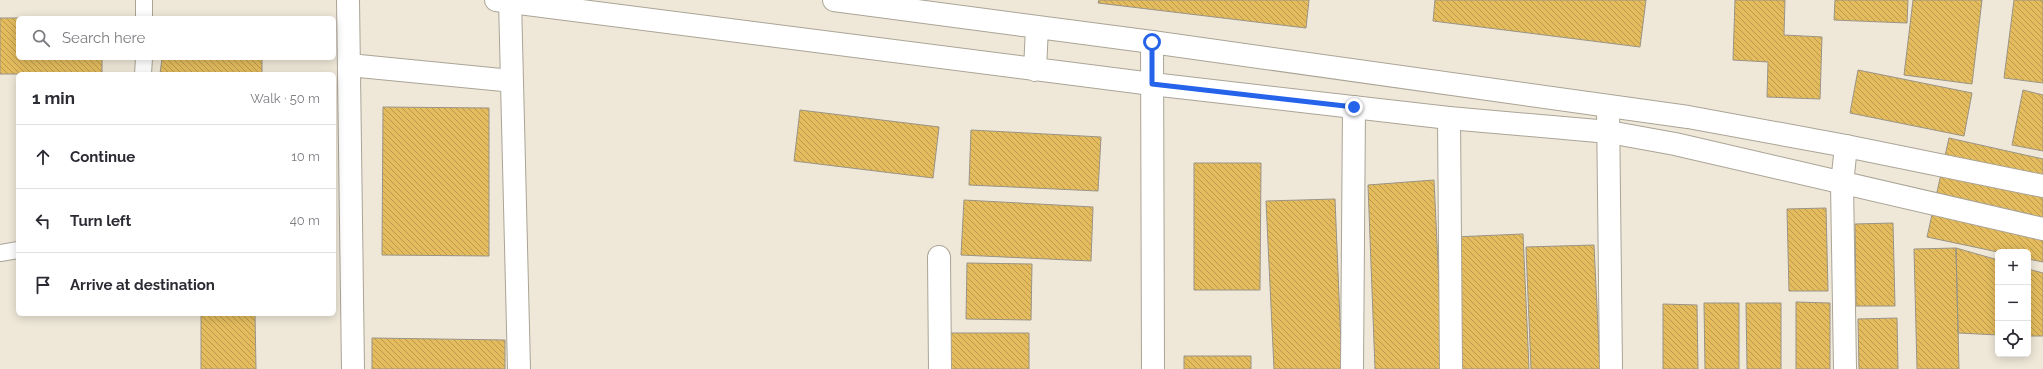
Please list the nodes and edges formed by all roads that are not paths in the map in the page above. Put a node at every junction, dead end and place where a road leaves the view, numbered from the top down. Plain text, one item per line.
1 (144, 0) edge
2 (348, 0) edge
3 (834, 0) edge
4 (506, 1) edge
5 (144, 16) edge
6 (1037, 27) junction
7 (1152, 42) junction
8 (144, 60) edge
9 (349, 65) junction
10 (1035, 70) junction
11 (143, 72) edge
12 (512, 81) junction
13 (1152, 84) junction
14 (1608, 106) junction
15 (1354, 107) junction
16 (1449, 118) junction
17 (1609, 132) junction
18 (1846, 146) junction
19 (1842, 184) junction
20 (2043, 186) edge
21 (2043, 230) edge
22 (16, 250) edge
23 (0, 253) edge
24 (939, 257) dead end
25 (353, 369) edge
26 (519, 369) edge
27 (940, 369) edge
28 (1154, 369) edge
29 (1352, 369) edge
30 (1451, 369) edge
31 (1611, 369) edge
32 (1845, 369) edge

1 - 5 lane
2 - 9 street
3 - 6 street
4 - 10 street
4 - 12 street
6 - 7 street
6 - 10 street
7 - 13 street
7 - 14 street
8 - 11 lane
9 - 12 street
9 - 25 street
10 - 13 street
12 - 26 street
13 - 15 street
13 - 28 street
14 - 17 street
14 - 18 street
15 - 16 street
15 - 29 street
16 - 17 street
16 - 30 street
17 - 19 street
17 - 31 street
18 - 19 street
18 - 20 street
19 - 21 street
19 - 32 street
22 - 23 lane
24 - 27 street

